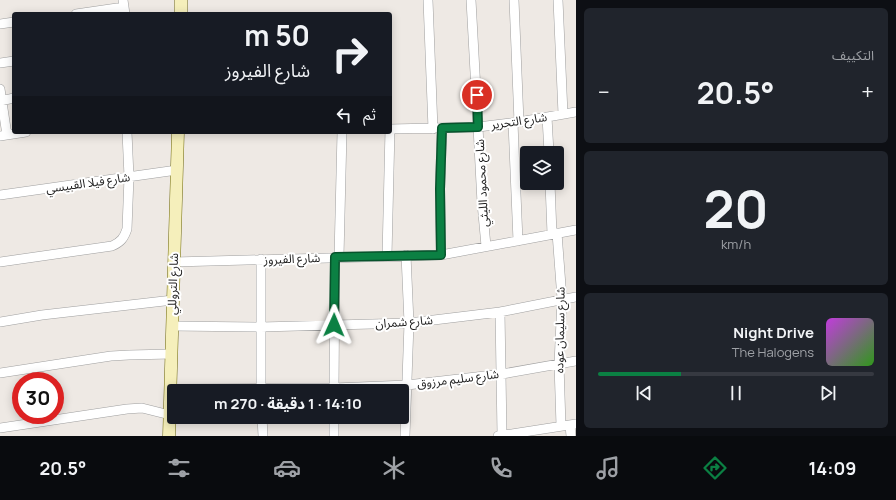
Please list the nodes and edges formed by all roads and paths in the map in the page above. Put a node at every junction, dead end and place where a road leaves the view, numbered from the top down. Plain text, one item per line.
1 (182, 0) edge
2 (428, 0) edge
3 (471, 0) edge
4 (514, 0) edge
5 (558, 0) edge
6 (124, 7) edge
7 (90, 12) edge
8 (181, 12) edge
9 (12, 22) edge
10 (0, 24) edge
11 (12, 61) edge
12 (0, 63) edge
13 (0, 89) edge
14 (12, 98) edge
15 (1, 100) edge
16 (576, 112) edge
17 (563, 114) junction
18 (547, 117) junction
19 (516, 122) junction
20 (478, 127) junction
21 (437, 128) junction
22 (392, 129) edge
23 (15, 134) edge
24 (127, 134) edge
25 (178, 134) edge
26 (342, 134) edge
27 (390, 134) edge
28 (4, 136) edge
29 (549, 146) edge
30 (177, 170) junction
31 (128, 177) junction
32 (551, 190) edge
33 (0, 195) edge
34 (576, 230) edge
35 (555, 234) junction
36 (518, 240) junction
37 (486, 246) junction
38 (406, 255) junction
39 (441, 255) junction
40 (386, 256) junction
41 (337, 257) junction
42 (261, 259) junction
43 (0, 262) edge
44 (174, 262) junction
45 (576, 297) edge
46 (562, 299) junction
47 (173, 300) junction
48 (500, 312) junction
49 (0, 322) edge
50 (409, 323) junction
51 (334, 325) junction
52 (172, 326) junction
53 (261, 327) junction
54 (171, 354) junction
55 (576, 361) edge
56 (559, 364) junction
57 (0, 373) edge
58 (502, 374) junction
59 (170, 384) edge
60 (261, 384) edge
61 (334, 384) edge
62 (407, 384) edge
63 (409, 385) edge
64 (167, 414) edge
65 (170, 424) edge
66 (262, 424) edge
67 (334, 424) edge
68 (405, 424) edge
69 (569, 425) edge
70 (0, 428) edge
71 (169, 436) edge
72 (262, 436) edge
73 (334, 436) edge
74 (405, 436) edge
75 (500, 436) edge
76 (571, 436) edge

1 - 8 street
2 - 21 street
3 - 20 street, شارع محمود الليثي
4 - 19 street
5 - 17 street
6 - 7 street
9 - 10 street
11 - 12 street
13 - 15 street
14 - 15 street
15 - 28 street
16 - 17 street, شارع التحرير
17 - 18 street, شارع التحرير
18 - 19 street, شارع التحرير
18 - 29 street
19 - 20 street, شارع التحرير
19 - 36 street
20 - 21 street, شارع التحرير
20 - 37 street, شارع محمود الليثي
21 - 22 street, شارع التحرير
21 - 39 street
23 - 28 street
24 - 31 street
25 - 30 street, شارع التروللي
26 - 41 street
27 - 40 street
30 - 31 street, شارع فيلا القبيسي
30 - 44 street, شارع التروللي
31 - 33 street, شارع فيلا القبيسي
31 - 43 street
32 - 35 street, شارع سليمان عوده
34 - 35 street, شارع الفيروز
35 - 36 street, شارع الفيروز
35 - 46 street, شارع سليمان عوده
36 - 37 street, شارع الفيروز
37 - 39 street, شارع الفيروز
38 - 39 street, شارع الفيروز
38 - 40 street, شارع الفيروز
38 - 50 street
40 - 41 street, شارع الفيروز
41 - 42 street, شارع الفيروز
41 - 51 street
42 - 44 street, شارع الفيروز
42 - 53 street
44 - 47 street, شارع التروللي
45 - 46 street, شارع شمران
46 - 48 street, شارع شمران
46 - 56 street, شارع سليمان عوده
47 - 49 street
47 - 52 street, شارع التروللي
48 - 50 street, شارع شمران
48 - 58 street
50 - 51 street, شارع شمران
50 - 62 street
51 - 53 street, شارع شمران
51 - 61 street
52 - 53 street, شارع شمران
52 - 54 street, شارع التروللي
53 - 60 street
54 - 57 street
54 - 59 street, شارع التروللي
55 - 56 street, شارع سليم مرزوق
56 - 58 street, شارع سليم مرزوق
56 - 69 street, شارع سليمان عوده
58 - 63 street, شارع سليم مرزوق
58 - 75 street
64 - 70 street
65 - 71 street, شارع التروللي
66 - 72 street
67 - 73 street
68 - 74 street
69 - 75 street
69 - 76 street, شارع سليمان عوده

